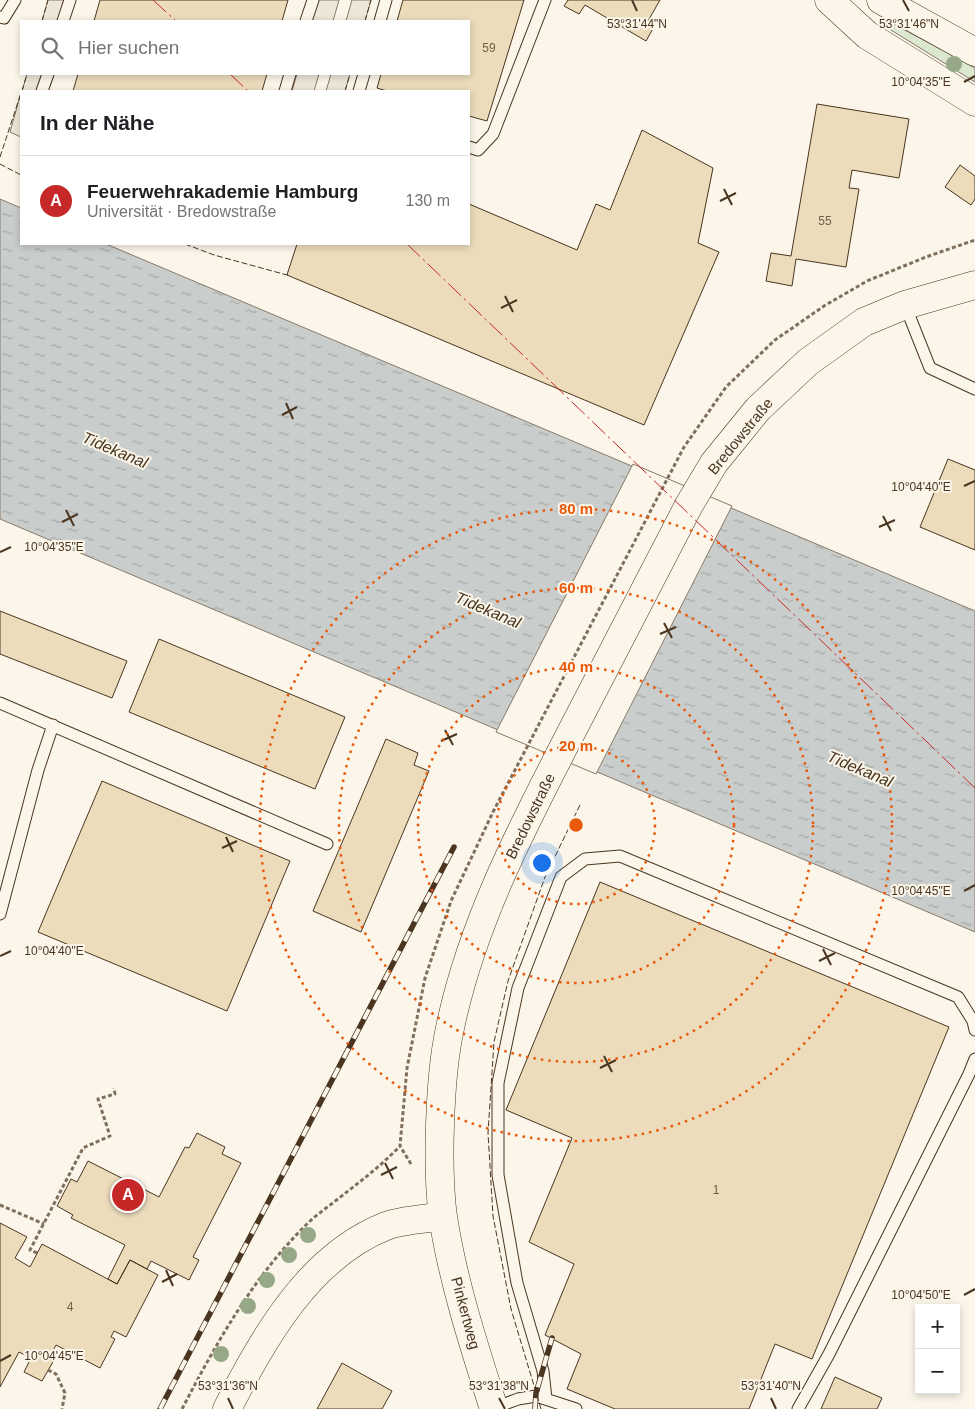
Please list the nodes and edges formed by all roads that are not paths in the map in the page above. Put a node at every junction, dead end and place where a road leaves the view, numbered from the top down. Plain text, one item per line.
1 (15, 0) edge
2 (70, 0) edge
3 (313, 0) edge
4 (386, 0) edge
5 (545, 0) edge
6 (829, 0) edge
7 (881, 0) edge
8 (0, 17) edge
9 (63, 20) edge
10 (306, 20) edge
11 (380, 20) edge
12 (975, 52) edge
13 (48, 75) edge
14 (290, 75) edge
15 (364, 75) edge
16 (42, 90) edge
17 (285, 90) edge
18 (359, 90) edge
19 (975, 102) edge
20 (470, 147) edge
21 (975, 285) edge
22 (905, 305) junction
23 (975, 389) edge
24 (0, 703) edge
25 (53, 726) junction
26 (327, 844) dead end
27 (4, 881) edge
28 (0, 914) edge
29 (975, 1030) edge
30 (975, 1059) edge
31 (443, 1216) junction
32 (546, 1399) junction
33 (227, 1409) edge
34 (494, 1409) edge
35 (576, 1409) edge
36 (798, 1409) edge

1 - 8 lane
2 - 9 lane
3 - 10 lane
4 - 11 lane
5 - 20 lane
6 - 19 street
7 - 12 street
13 - 16 lane
14 - 17 lane
15 - 18 lane
21 - 22 street, Bredowstraße
22 - 23 lane
22 - 31 street, Bredowstraße
24 - 25 lane
25 - 26 lane
25 - 27 lane
27 - 28 lane
29 - 32 lane
30 - 36 lane
31 - 33 street
31 - 34 street, Pinkertweg
32 - 34 lane
32 - 35 lane

